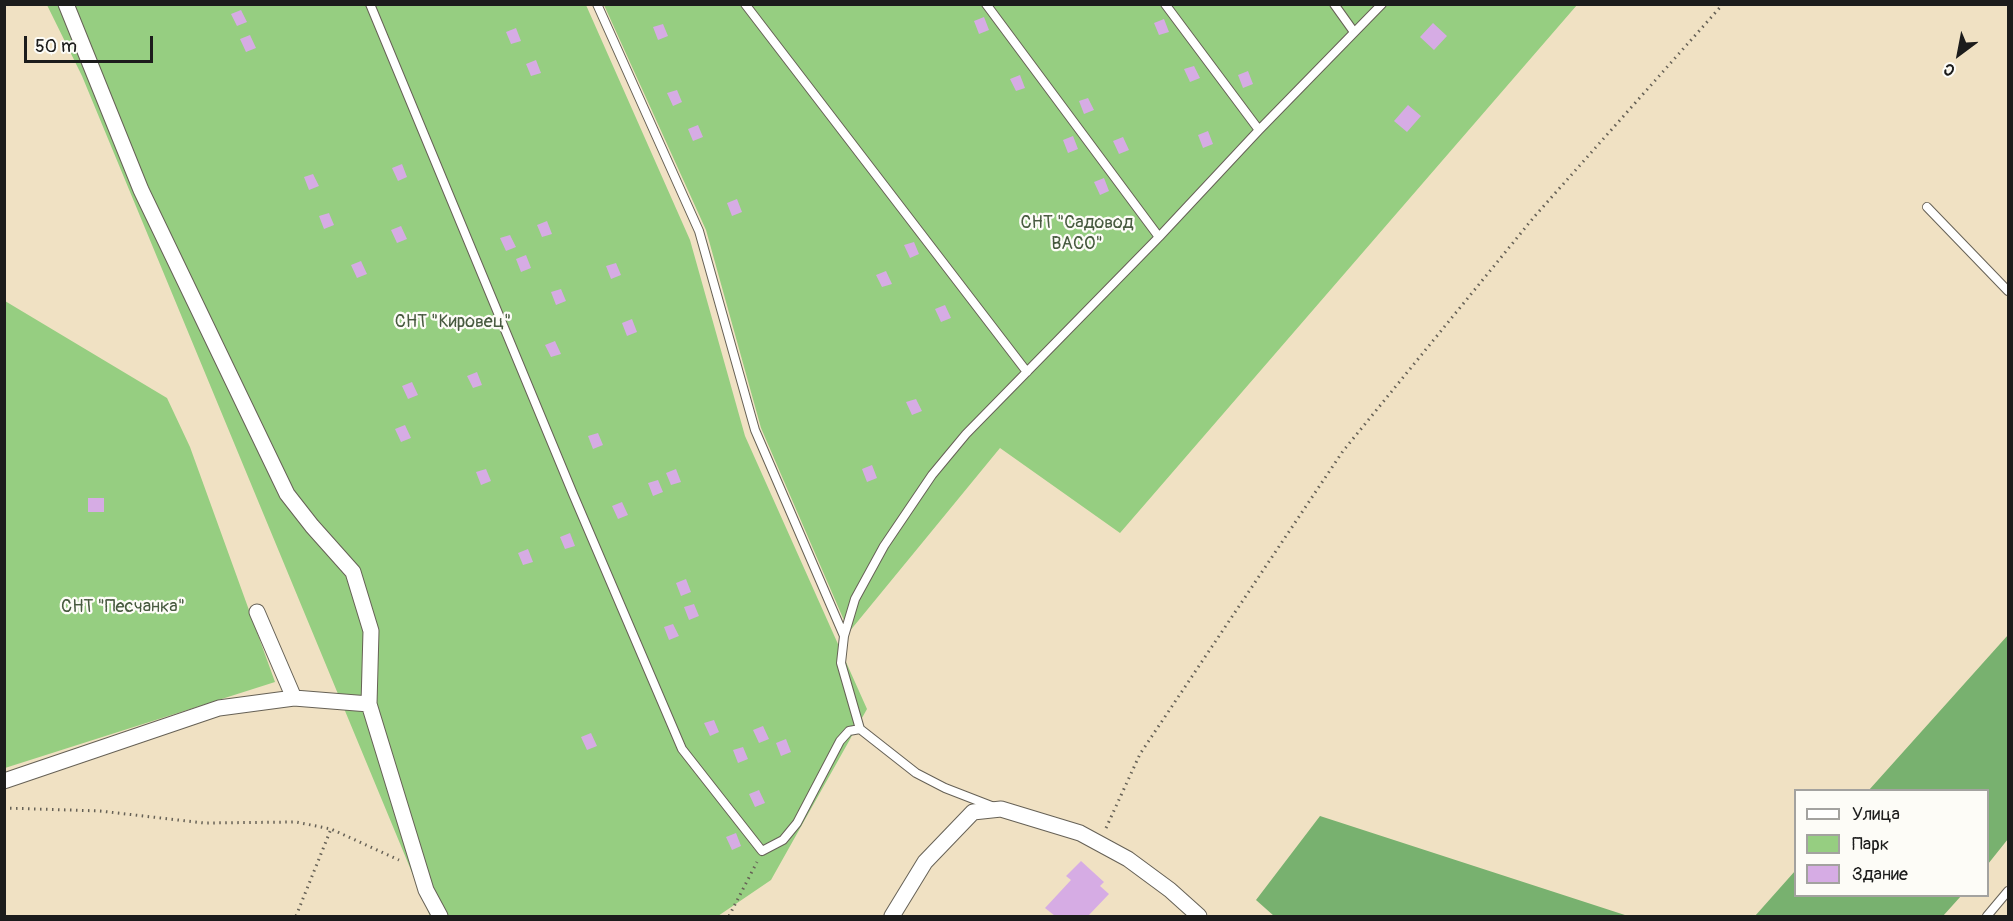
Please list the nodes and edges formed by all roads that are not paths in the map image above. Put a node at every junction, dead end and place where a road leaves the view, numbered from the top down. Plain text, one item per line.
1 (66, 4) edge
2 (370, 4) edge
3 (597, 4) edge
4 (745, 4) edge
5 (986, 4) edge
6 (1165, 4) edge
7 (1334, 4) edge
8 (1382, 4) edge
9 (1354, 32) junction
10 (1259, 130) junction
11 (1927, 207) dead end
12 (1159, 237) junction
13 (2008, 291) edge
14 (1027, 372) junction
15 (257, 612) dead end
16 (844, 636) junction
17 (294, 698) junction
18 (369, 704) junction
19 (860, 729) junction
20 (4, 781) edge
21 (1002, 809) junction
22 (2008, 891) edge
23 (440, 916) edge
24 (892, 916) edge
25 (1199, 916) edge
26 (1987, 916) edge

1 - 18 street
2 - 19 lane
3 - 16 lane
4 - 14 lane
5 - 12 lane
6 - 10 lane
7 - 9 lane
8 - 9 lane
9 - 10 lane
10 - 12 lane
11 - 13 lane
12 - 14 lane
14 - 16 lane
15 - 17 street
16 - 19 lane
17 - 18 street
17 - 20 street
18 - 23 street
19 - 21 lane
21 - 24 street
21 - 25 street
22 - 26 lane

